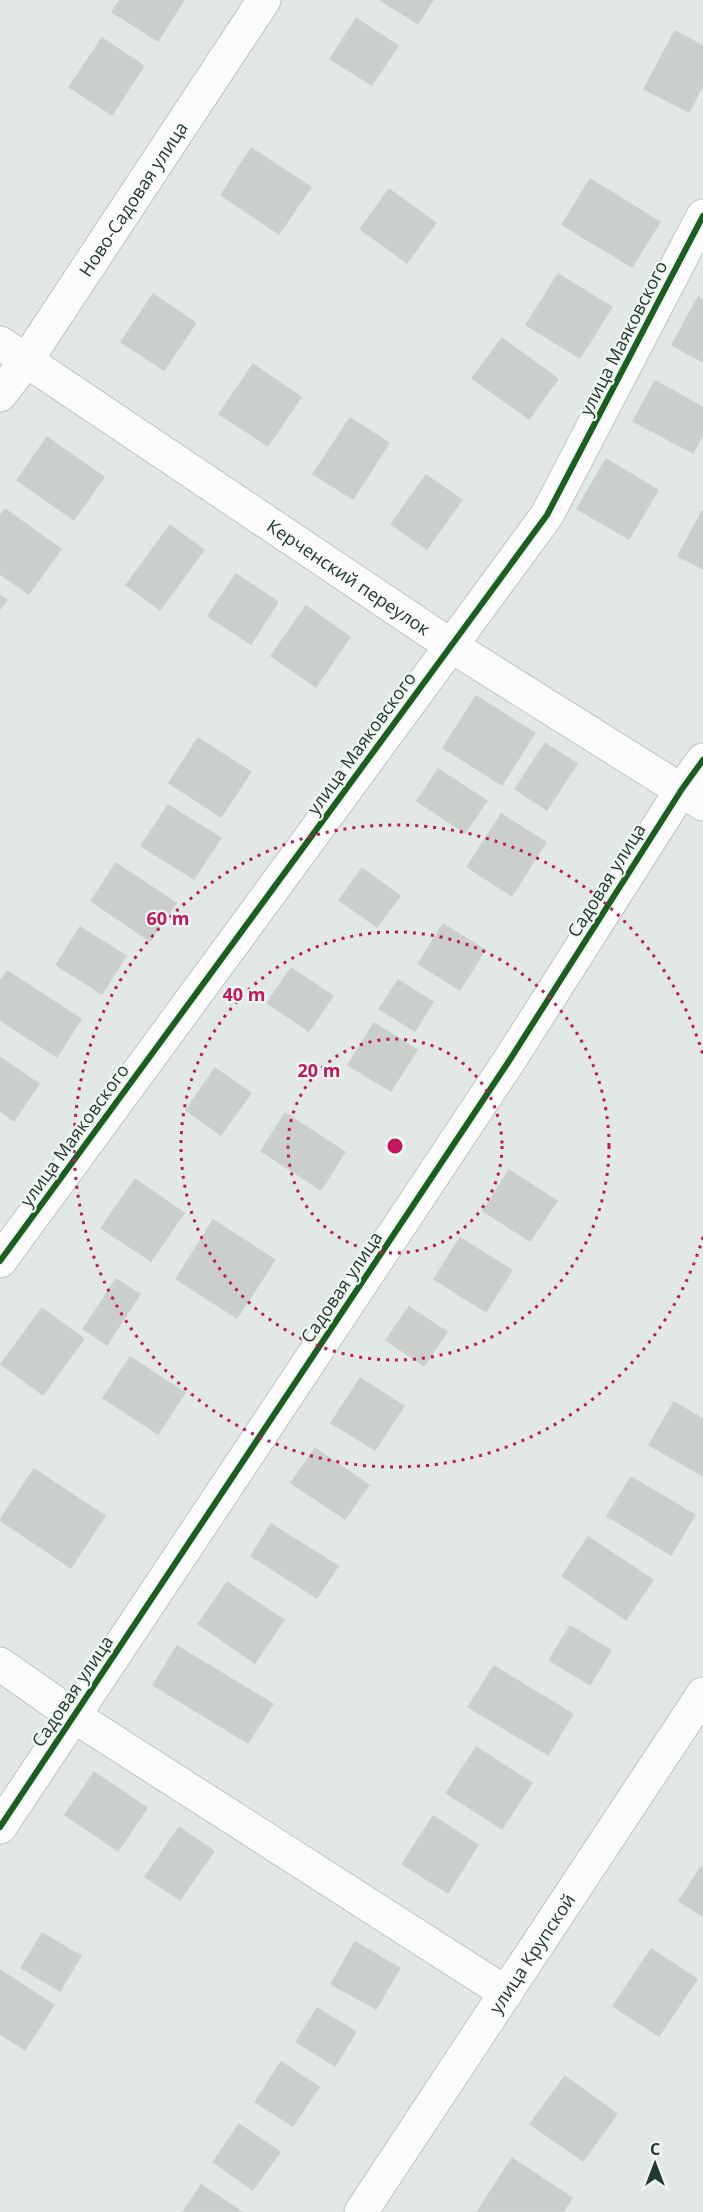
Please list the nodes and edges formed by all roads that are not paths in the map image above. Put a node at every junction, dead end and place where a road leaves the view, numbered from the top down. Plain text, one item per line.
1 (264, 0) edge
2 (703, 216) edge
3 (13, 352) edge
4 (0, 395) edge
5 (450, 645) junction
6 (703, 760) edge
7 (692, 796) edge
8 (0, 1261) edge
9 (0, 1664) edge
10 (703, 1694) edge
11 (74, 1716) junction
12 (0, 1827) edge
13 (506, 1993) junction
14 (361, 2212) edge

1 - 3 street, Ново-Садовая улица
2 - 5 street, улица Маяковского
3 - 4 street, Ново-Садовая улица
3 - 5 street, Керченский переулок
5 - 7 street, Керченский переулок
5 - 8 street, улица Маяковского
6 - 7 street, Садовая улица
7 - 11 street, Садовая улица
9 - 11 street
10 - 13 street, улица Крупской
11 - 12 street, Садовая улица
11 - 13 street
13 - 14 street, улица Крупской

